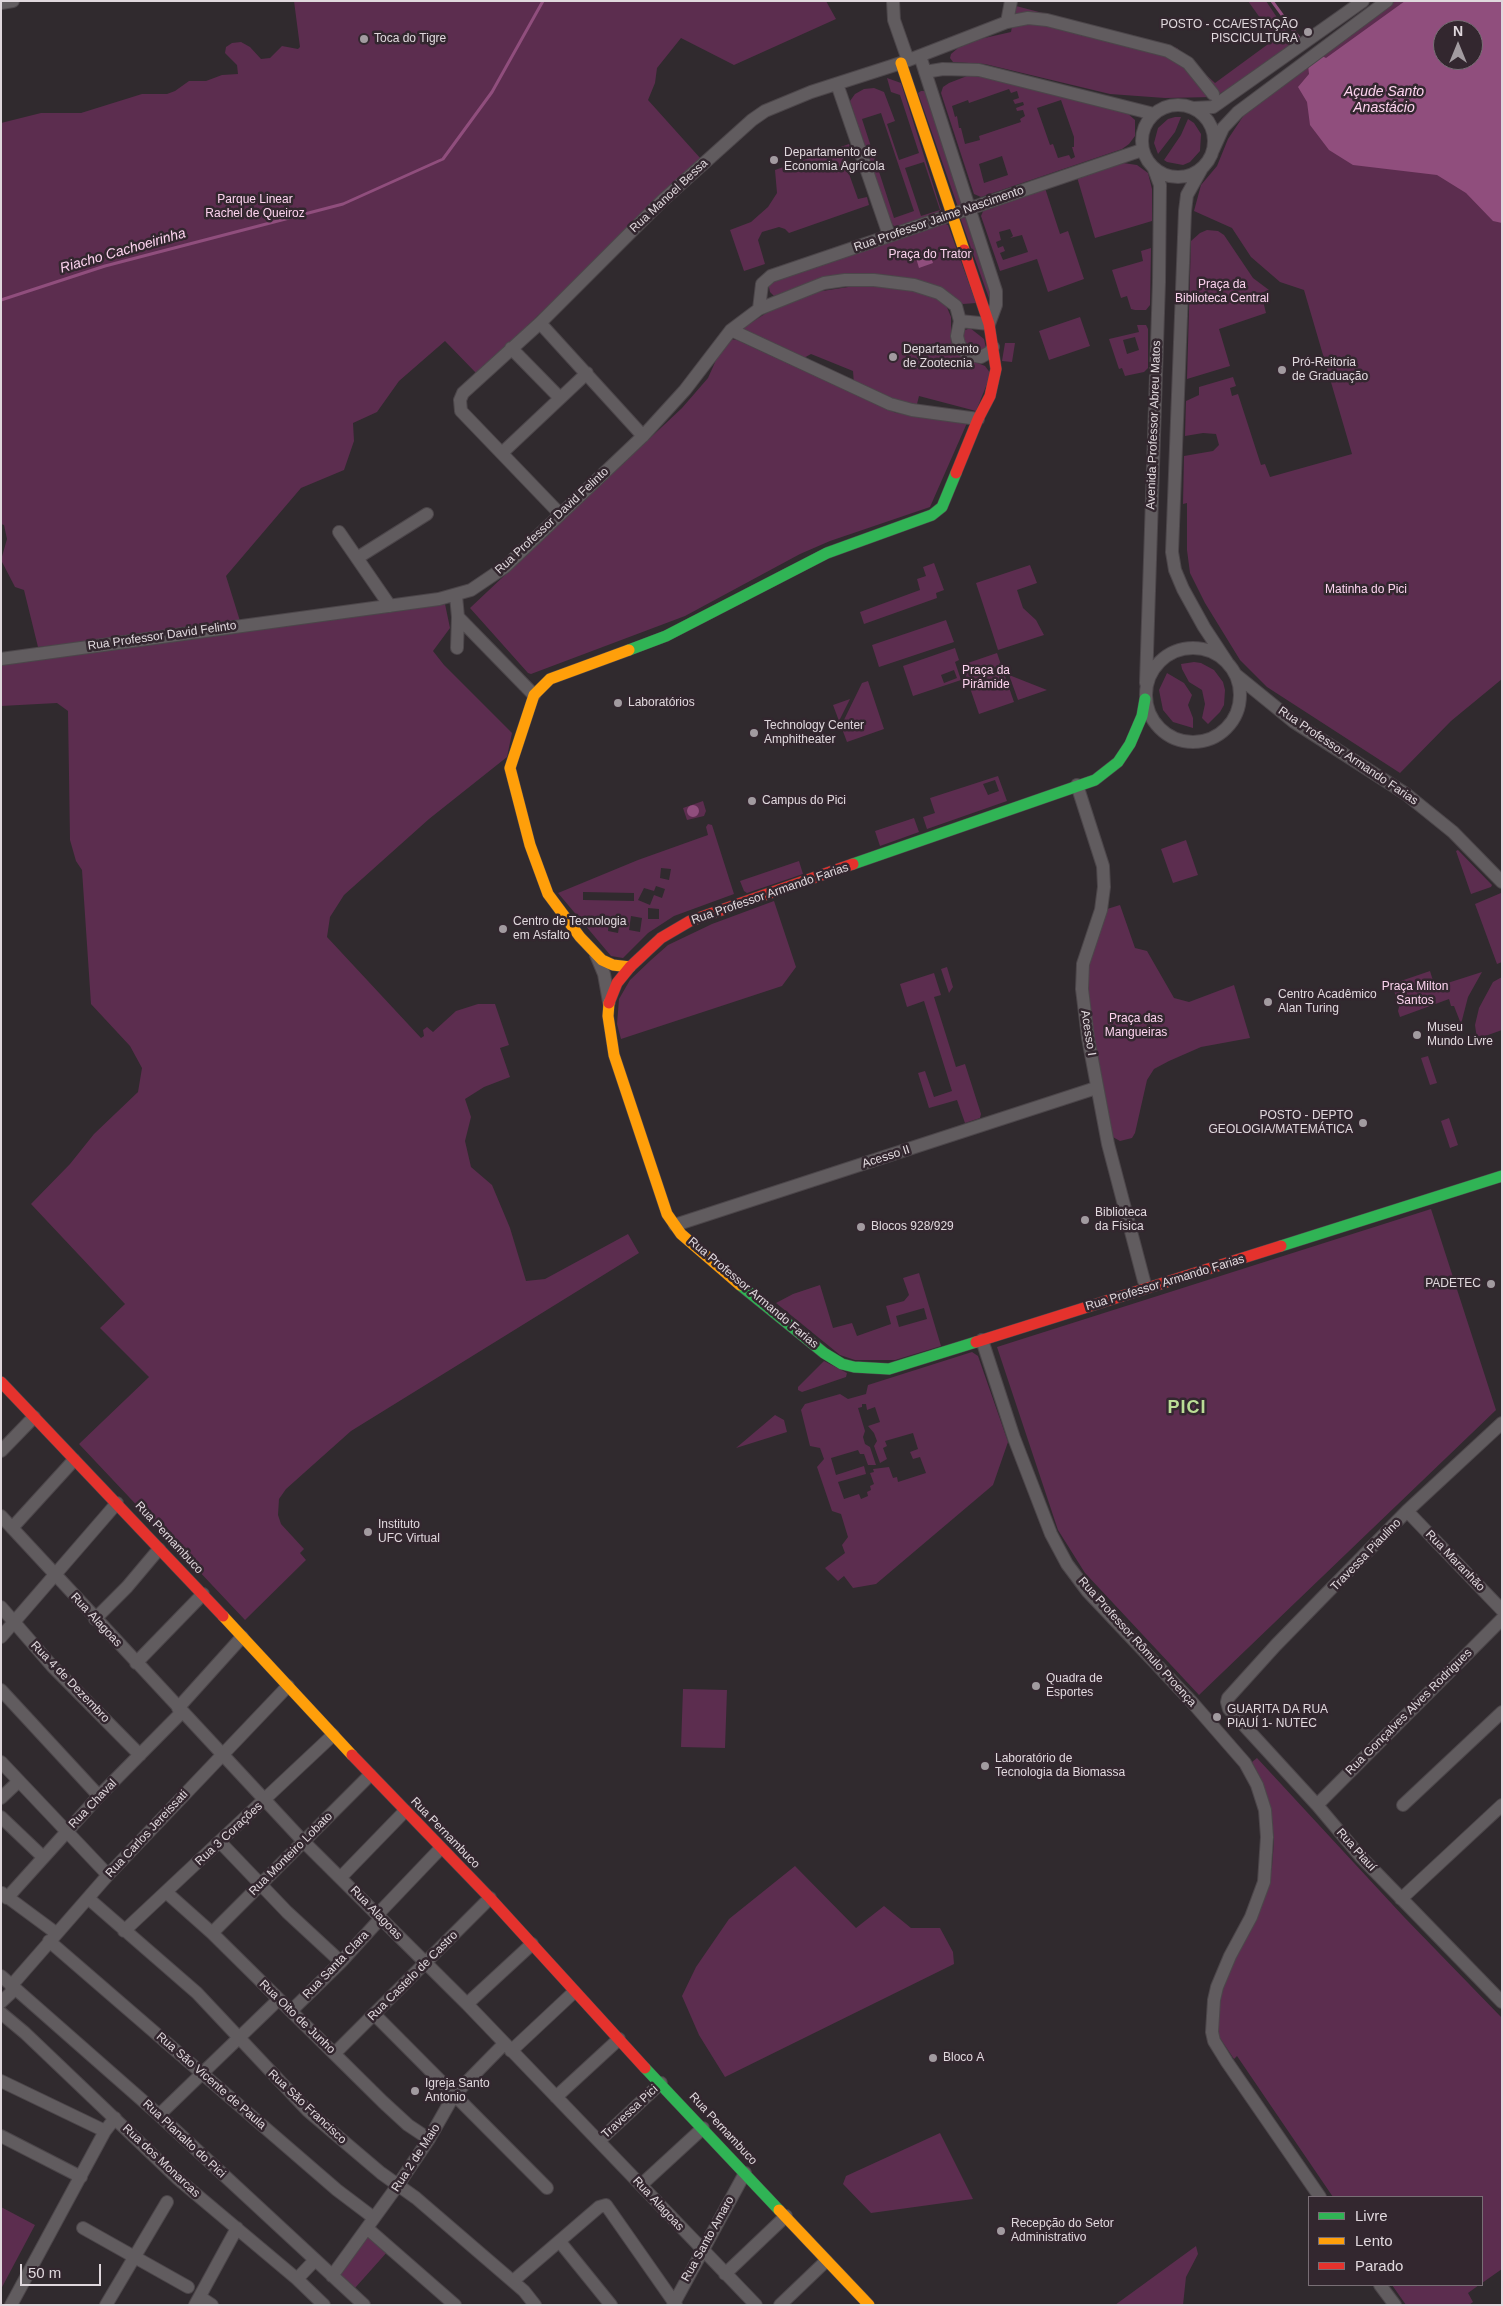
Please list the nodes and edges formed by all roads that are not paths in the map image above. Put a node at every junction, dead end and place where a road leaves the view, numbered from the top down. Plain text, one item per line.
1 (12, 1) edge
2 (893, 1) edge
3 (1012, 1) edge
4 (1363, 1) edge
5 (1386, 1) edge
6 (1, 3) edge
7 (1007, 22) junction
8 (910, 60) junction
9 (925, 72) junction
10 (837, 84) junction
11 (1213, 94) dead end
12 (1193, 108) junction
13 (1154, 114) junction
14 (1142, 150) junction
15 (1213, 150) junction
16 (1202, 168) junction
17 (1154, 169) junction
18 (970, 210) junction
19 (953, 214) junction
20 (889, 235) junction
21 (1159, 282) junction
22 (1182, 282) junction
23 (758, 309) junction
24 (960, 321) junction
25 (540, 323) junction
26 (989, 324) junction
27 (731, 330) junction
28 (993, 346) junction
29 (511, 348) junction
30 (587, 373) junction
31 (560, 398) junction
32 (978, 418) junction
33 (643, 436) junction
34 (502, 454) junction
35 (427, 514) dead end
36 (560, 514) junction
37 (339, 532) dead end
38 (357, 558) junction
39 (456, 596) junction
40 (390, 606) junction
41 (458, 617) junction
42 (457, 648) dead end
43 (1, 659) edge
44 (1227, 662) junction
45 (1236, 674) junction
46 (1146, 683) junction
47 (534, 694) junction
48 (1145, 699) junction
49 (1076, 786) junction
50 (1502, 882) edge
51 (594, 950) junction
52 (630, 967) junction
53 (610, 1002) junction
54 (1096, 1088) junction
55 (1502, 1176) edge
56 (675, 1225) junction
57 (1144, 1281) dead end
58 (982, 1340) junction
59 (1, 1382) edge
60 (34, 1416) junction
61 (1502, 1423) edge
62 (1, 1451) edge
63 (74, 1460) junction
64 (117, 1503) junction
65 (1408, 1511) junction
66 (1, 1516) edge
67 (12, 1528) junction
68 (160, 1548) junction
69 (55, 1575) junction
70 (203, 1594) junction
71 (1, 1607) edge
72 (1502, 1610) edge
73 (95, 1619) junction
74 (1502, 1619) edge
75 (15, 1622) junction
76 (1, 1637) edge
77 (242, 1637) junction
78 (136, 1663) junction
79 (288, 1686) junction
80 (1, 1690) edge
81 (1234, 1691) joint
82 (180, 1710) junction
83 (1502, 1712) edge
84 (333, 1735) junction
85 (140, 1755) junction
86 (222, 1755) junction
87 (1, 1762) edge
88 (370, 1775) junction
89 (19, 1781) junction
90 (99, 1796) junction
91 (1, 1798) edge
92 (265, 1800) junction
93 (1502, 1804) edge
94 (1316, 1805) junction
95 (1403, 1805) dead end
96 (405, 1811) junction
97 (1, 1817) edge
98 (66, 1831) junction
99 (304, 1841) junction
100 (220, 1842) junction
101 (440, 1849) junction
102 (43, 1858) junction
103 (108, 1875) junction
104 (341, 1878) junction
105 (262, 1884) junction
106 (166, 1892) junction
107 (4, 1895) edge
108 (490, 1898) junction
109 (1401, 1898) junction
110 (89, 1899) junction
111 (379, 1917) junction
112 (124, 1931) junction
113 (212, 1934) junction
114 (52, 1937) junction
115 (532, 1944) junction
116 (341, 1962) junction
117 (425, 1963) junction
118 (1, 1976) edge
119 (13, 1988) junction
120 (574, 1992) junction
121 (1500, 1996) edge
122 (278, 2000) junction
123 (1, 2002) edge
124 (467, 2004) junction
125 (291, 2010) junction
126 (1, 2014) edge
127 (375, 2015) junction
128 (239, 2036) junction
129 (620, 2039) junction
130 (508, 2048) junction
131 (335, 2053) junction
132 (204, 2074) junction
133 (1, 2081) edge
134 (661, 2083) junction
135 (454, 2096) junction
136 (556, 2097) junction
137 (159, 2115) junction
138 (115, 2118) junction
139 (703, 2128) junction
140 (105, 2131) junction
141 (1, 2136) edge
142 (429, 2139) junction
143 (599, 2141) junction
144 (745, 2173) junction
145 (81, 2177) junction
146 (398, 2185) junction
147 (641, 2185) junction
148 (548, 2188) dead end
149 (1319, 2196) edge
150 (167, 2202) dead end
151 (786, 2216) junction
152 (371, 2224) junction
153 (83, 2228) dead end
154 (237, 2228) junction
155 (560, 2242) junction
156 (701, 2250) junction
157 (135, 2257) junction
158 (315, 2260) junction
159 (826, 2261) junction
160 (725, 2274) junction
161 (332, 2276) junction
162 (297, 2279) junction
163 (513, 2282) junction
164 (1381, 2286) edge
165 (188, 2287) dead end
166 (198, 2301) edge
167 (674, 2304) edge
168 (11, 2305) edge
169 (106, 2305) edge
170 (212, 2305) edge
171 (324, 2305) edge
172 (364, 2305) edge
173 (454, 2305) edge
174 (535, 2305) edge
175 (611, 2305) edge
176 (756, 2305) edge
177 (780, 2305) edge
178 (869, 2305) edge
179 (1394, 2305) edge

1 - 6 street
2 - 8 street
3 - 7 street
4 - 12 street
5 - 15 street
7 - 8 street, Rua Manoel Bessa
7 - 11 street, Rua Manoel Bessa
8 - 9 street
8 - 10 street, Rua Manoel Bessa
8 - 19 street
9 - 13 street
9 - 18 street
10 - 20 street
10 - 25 street, Rua Manoel Bessa
12 - 13 street
12 - 15 street
13 - 14 street
14 - 17 street
14 - 18 street, Rua Professor Jaime Nascimento
15 - 16 street
16 - 17 street
16 - 22 street, Avenida Professor Abreu Matos
17 - 21 street, Avenida Professor Abreu Matos
18 - 19 street, Rua Professor Jaime Nascimento
18 - 26 street
19 - 20 street, Rua Professor Jaime Nascimento
19 - 26 street
20 - 23 street, Rua Professor Jaime Nascimento
21 - 22 street
21 - 46 street, Avenida Professor Abreu Matos
22 - 44 street, Avenida Professor Abreu Matos
23 - 24 street, Rua Professor David Felinto
23 - 27 street, Rua Professor David Felinto
24 - 26 street
24 - 28 street, Rua Professor David Felinto
25 - 29 street, Rua Manoel Bessa
25 - 30 street
26 - 28 street
27 - 32 street
27 - 33 street, Rua Professor David Felinto
28 - 32 street
29 - 31 street
29 - 34 street, Rua Manoel Bessa
30 - 31 street
30 - 33 street
31 - 34 street
32 - 47 street
33 - 36 street, Rua Professor David Felinto
34 - 36 street
35 - 38 street
36 - 39 street, Rua Professor David Felinto
37 - 38 street
38 - 40 street
39 - 40 street, Rua Professor David Felinto
39 - 41 street
40 - 43 street, Rua Professor David Felinto
41 - 42 street
41 - 47 street
44 - 45 street
44 - 46 street
45 - 48 street
45 - 50 street, Rua Professor Armando Farias
46 - 48 street
47 - 51 street
48 - 49 street, Rua Professor Armando Farias
49 - 52 street, Rua Professor Armando Farias
49 - 54 street, Acesso I
51 - 52 street
51 - 53 street
52 - 53 street, Rua Professor Armando Farias
53 - 56 street, Rua Professor Armando Farias
54 - 56 street, Acesso II
54 - 57 street, Acesso I
55 - 58 street, Rua Professor Armando Farias
56 - 58 street, Rua Professor Armando Farias
58 - 149 street, Rua Professor Rômulo Proença
59 - 60 street, Rua Pernambuco
60 - 62 street
60 - 63 street, Rua Pernambuco
61 - 65 street, Travessa Piaulino
63 - 64 street, Rua Pernambuco
63 - 67 street
64 - 68 street, Rua Pernambuco
64 - 69 street
65 - 72 street, Rua Maranhão
65 - 81 street, Travessa Piaulino
66 - 67 street, Rua Alagoas
67 - 69 street, Rua Alagoas
68 - 70 street, Rua Pernambuco
68 - 73 street
69 - 73 street, Rua Alagoas
69 - 75 street
70 - 77 street, Rua Pernambuco
70 - 78 street
71 - 75 street, Rua 4 de Dezembro
73 - 78 street, Rua Alagoas
74 - 94 street, Rua Gonçalves Alves Rodrigues
75 - 76 street
75 - 85 street, Rua 4 de Dezembro
77 - 79 street, Rua Pernambuco
77 - 82 street, Rua Chaval
78 - 82 street, Rua Alagoas
79 - 84 street, Rua Pernambuco
79 - 86 street, Rua Carlos Jereissati
80 - 90 street
81 - 94 street, Rua Piauí
82 - 85 street, Rua Chaval
82 - 86 street, Rua Alagoas
83 - 95 street
84 - 88 street, Rua Pernambuco
84 - 92 street, Rua 3 Corações
85 - 90 street, Rua Chaval
86 - 92 street, Rua Alagoas
86 - 103 street, Rua Carlos Jereissati
87 - 89 street
88 - 96 street, Rua Pernambuco
88 - 99 street, Rua Monteiro Lobato
89 - 91 street
89 - 98 street
90 - 98 street, Rua Chaval
92 - 99 street, Rua Alagoas
92 - 100 street, Rua 3 Corações
93 - 109 street
94 - 109 street, Rua Piauí
96 - 101 street, Rua Pernambuco
96 - 104 street
97 - 102 street
98 - 102 street, Rua Chaval
98 - 103 street
99 - 104 street, Rua Alagoas
99 - 105 street, Rua Monteiro Lobato
100 - 105 street
100 - 106 street, Rua 3 Corações
101 - 108 street, Rua Pernambuco
101 - 111 street, Rua Santa Clara
102 - 107 street, Rua Chaval
103 - 110 street, Rua Carlos Jereissati
104 - 111 street, Rua Alagoas
105 - 113 street, Rua Monteiro Lobato
105 - 116 street
106 - 112 street, Rua 3 Corações
106 - 113 street, Rua Oito de Junho
107 - 114 street, Rua São Vicente de Paula
108 - 115 street, Rua Pernambuco
108 - 117 street, Rua Castelo de Castro
109 - 121 street, Rua Piauí
110 - 112 street, Rua São Francisco
110 - 114 street, Rua Carlos Jereissati
111 - 116 street, Rua Santa Clara
111 - 117 street, Rua Alagoas
112 - 128 street, Rua São Francisco
113 - 122 street, Rua Oito de Junho
114 - 119 street, Rua Carlos Jereissati
114 - 132 street, Rua São Vicente de Paula
115 - 120 street, Rua Pernambuco
115 - 124 street
116 - 125 street, Rua Santa Clara
117 - 124 street, Rua Alagoas
117 - 127 street, Rua Castelo de Castro
118 - 119 street, Rua Planalto do Pici
119 - 123 street, Rua Carlos Jereissati
119 - 137 street, Rua Planalto do Pici
120 - 129 street, Rua Pernambuco
120 - 130 street, Rua 2 de Maio
122 - 125 street, Rua Oito de Junho
122 - 128 street
124 - 130 street, Rua Alagoas
125 - 131 street, Rua Oito de Junho
126 - 138 street, Rua dos Monarcas
127 - 131 street, Rua Castelo de Castro
127 - 135 street
128 - 132 street
128 - 146 street, Rua São Francisco
129 - 134 street, Rua Pernambuco
129 - 136 street
130 - 135 street, Rua 2 de Maio
130 - 136 street, Rua Alagoas
131 - 142 street, Rua Oito de Junho
132 - 137 street
132 - 152 street, Rua São Vicente de Paula
133 - 140 street
134 - 139 street, Rua Pernambuco
134 - 143 street, Travessa Pici
135 - 142 street, Rua 2 de Maio
135 - 148 street
136 - 143 street, Rua Alagoas
137 - 158 street, Rua Planalto do Pici
138 - 140 street
138 - 154 street, Rua dos Monarcas
139 - 144 street, Rua Pernambuco
139 - 147 street
140 - 145 street
141 - 145 street
142 - 146 street, Rua 2 de Maio
143 - 147 street, Rua Alagoas
144 - 151 street, Rua Pernambuco
144 - 156 street, Rua Santo Amaro
145 - 168 street
146 - 152 street, Rua 2 de Maio
146 - 163 street, Rua São Francisco
147 - 156 street, Rua Alagoas
150 - 157 street
151 - 159 street, Rua Pernambuco
151 - 160 street
152 - 161 street, Rua 2 de Maio
152 - 173 street, Rua São Vicente de Paula
153 - 157 street
154 - 162 street, Rua dos Monarcas
154 - 166 street
155 - 163 street
155 - 167 street
155 - 175 street
156 - 160 street, Rua Alagoas
156 - 167 street, Rua Santo Amaro
157 - 165 street
157 - 169 street
158 - 161 street, Rua Planalto do Pici
158 - 162 street
159 - 177 street
159 - 178 street, Rua Pernambuco
160 - 176 street, Rua Alagoas
161 - 172 street, Rua Planalto do Pici
162 - 171 street, Rua dos Monarcas
163 - 174 street, Rua São Francisco
164 - 179 street
166 - 170 street

